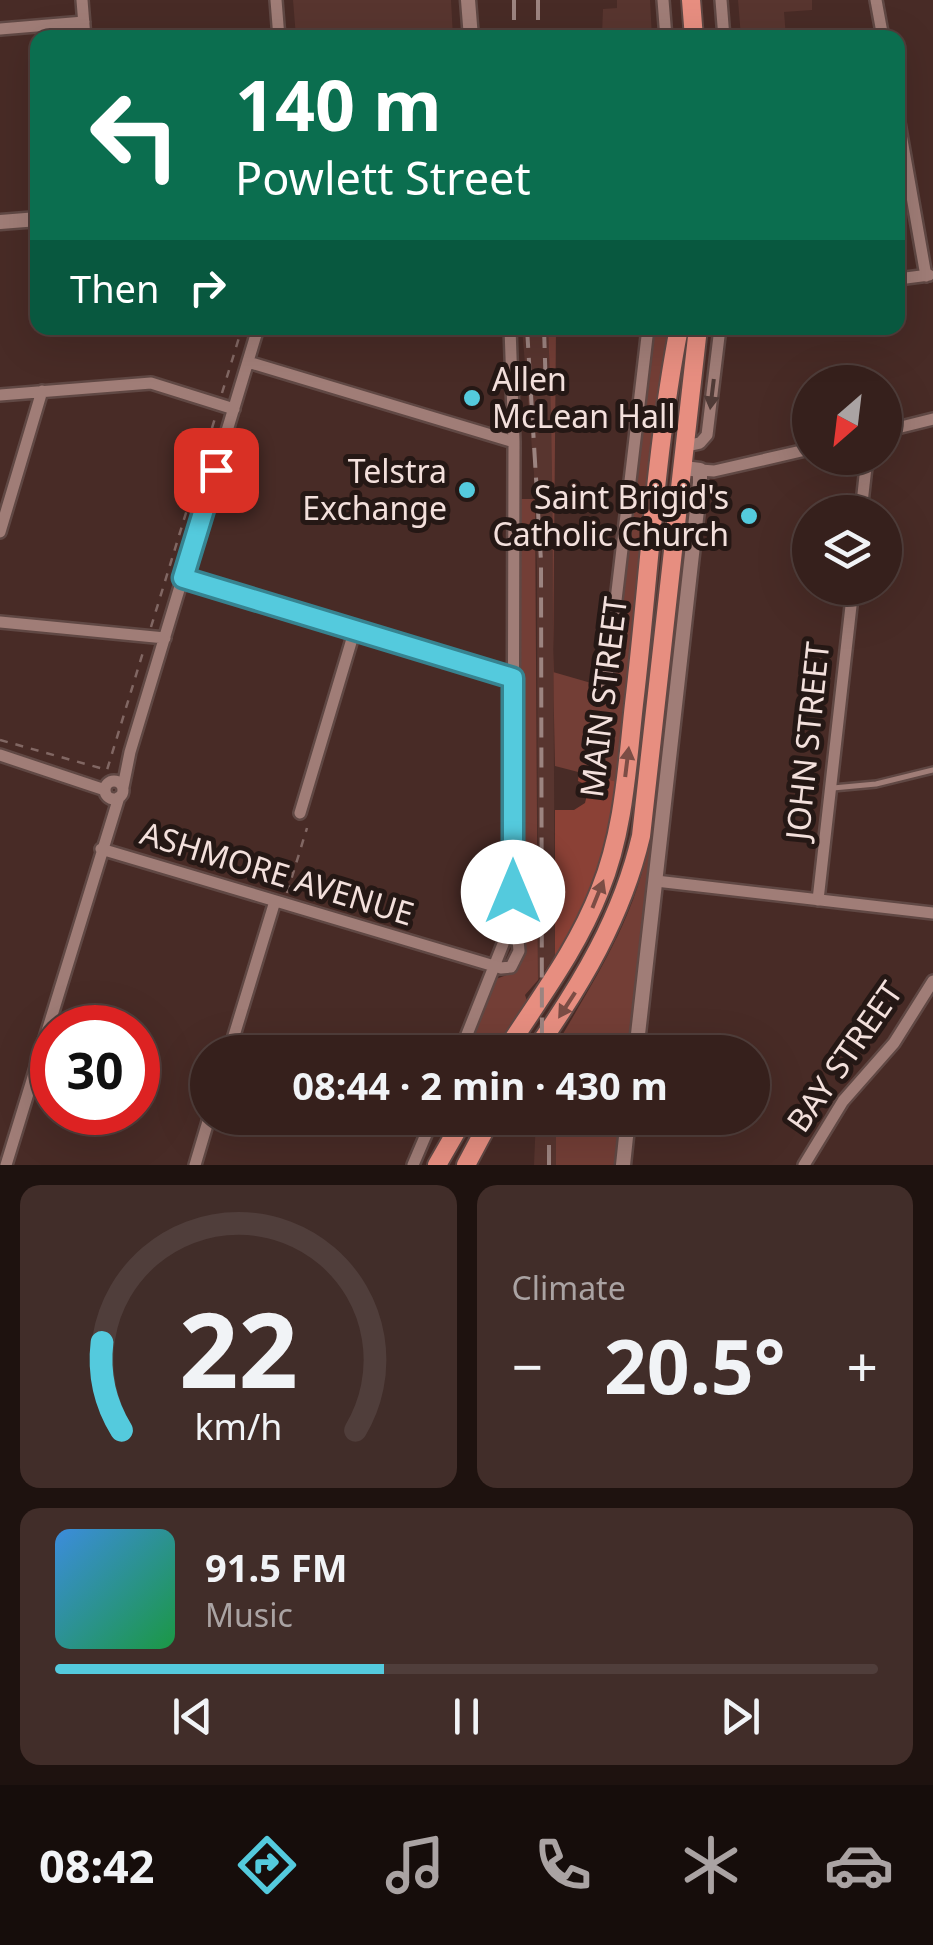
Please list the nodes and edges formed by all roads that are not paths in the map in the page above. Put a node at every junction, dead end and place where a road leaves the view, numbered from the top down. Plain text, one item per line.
1 (82, 0) edge
2 (276, 0) edge
3 (468, 0) edge
4 (663, 0) edge
5 (691, 0) edge
6 (720, 0) edge
7 (876, 0) edge
8 (84, 22) junction
9 (0, 30) edge
10 (84, 30) edge
11 (278, 30) edge
12 (470, 30) edge
13 (665, 30) edge
14 (693, 30) edge
15 (723, 30) edge
16 (882, 30) edge
17 (905, 153) edge
18 (30, 220) edge
19 (0, 222) edge
20 (929, 275) edge
21 (256, 335) edge
22 (510, 335) edge
23 (647, 335) edge
24 (677, 335) edge
25 (697, 335) edge
26 (719, 335) edge
27 (248, 362) junction
28 (42, 391) junction
29 (0, 395) edge
30 (234, 408) junction
31 (933, 419) edge
32 (902, 427) edge
33 (514, 442) junction
34 (686, 446) junction
35 (792, 453) edge
36 (658, 473) junction
37 (696, 475) junction
38 (0, 532) edge
39 (183, 578) junction
40 (851, 605) edge
41 (0, 622) edge
42 (355, 629) junction
43 (165, 638) junction
44 (638, 672) junction
45 (662, 674) junction
46 (513, 678) junction
47 (606, 685) dead end
48 (0, 755) edge
49 (933, 770) edge
50 (831, 788) junction
51 (113, 789) junction
52 (300, 813) dead end
53 (101, 849) junction
54 (656, 882) junction
55 (818, 900) junction
56 (275, 901) junction
57 (933, 912) edge
58 (495, 966) junction
59 (933, 981) edge
60 (234, 1035) edge
61 (467, 1035) edge
62 (516, 1035) edge
63 (546, 1035) edge
64 (638, 1035) edge
65 (204, 1135) edge
66 (426, 1135) edge
67 (454, 1135) edge
68 (482, 1135) edge
69 (626, 1135) edge
70 (6, 1165) edge
71 (195, 1165) edge
72 (413, 1165) edge
73 (436, 1165) edge
74 (466, 1165) edge
75 (623, 1165) edge
76 (804, 1165) edge

1 - 8 street
2 - 11 street
3 - 12 street
4 - 13 street
5 - 14 highway
6 - 15 street
7 - 16 street
8 - 9 street
8 - 10 street
17 - 20 street
18 - 19 street
21 - 27 street
22 - 33 street
23 - 47 street, MAIN STREET
24 - 36 highway, MAIN STREET
25 - 34 highway, MAIN STREET
26 -> 34 street, MAIN STREET
27 - 30 street
27 - 33 street
28 - 29 street
28 - 30 street
28 - 38 street
30 - 39 street
31 - 32 street
33 - 46 street
34 - 37 highway, MAIN STREET
35 - 37 street
36 - 37 highway
36 - 44 highway, MAIN STREET
37 - 45 highway, MAIN STREET
37 - 54 street, MAIN STREET
39 - 42 street
39 - 43 street
40 - 50 street, JOHN STREET
41 - 43 street
42 - 46 street
42 - 52 street
43 - 51 street
44 - 45 highway
62 -> 44 highway, MAIN STREET
45 -> 63 highway, MAIN STREET
46 - 58 street
48 - 51 street
49 - 50 lane
50 - 55 street, JOHN STREET
51 - 53 street
53 - 56 street, ASHMORE AVENUE
53 - 70 street
54 - 55 street
54 - 64 street, MAIN STREET
55 - 57 street
56 - 58 street, ASHMORE AVENUE
56 - 60 street
58 - 61 street
59 - 76 street, BAY STREET
65 - 71 street
66 - 72 street
67 - 73 highway
68 - 74 highway
69 - 75 street

